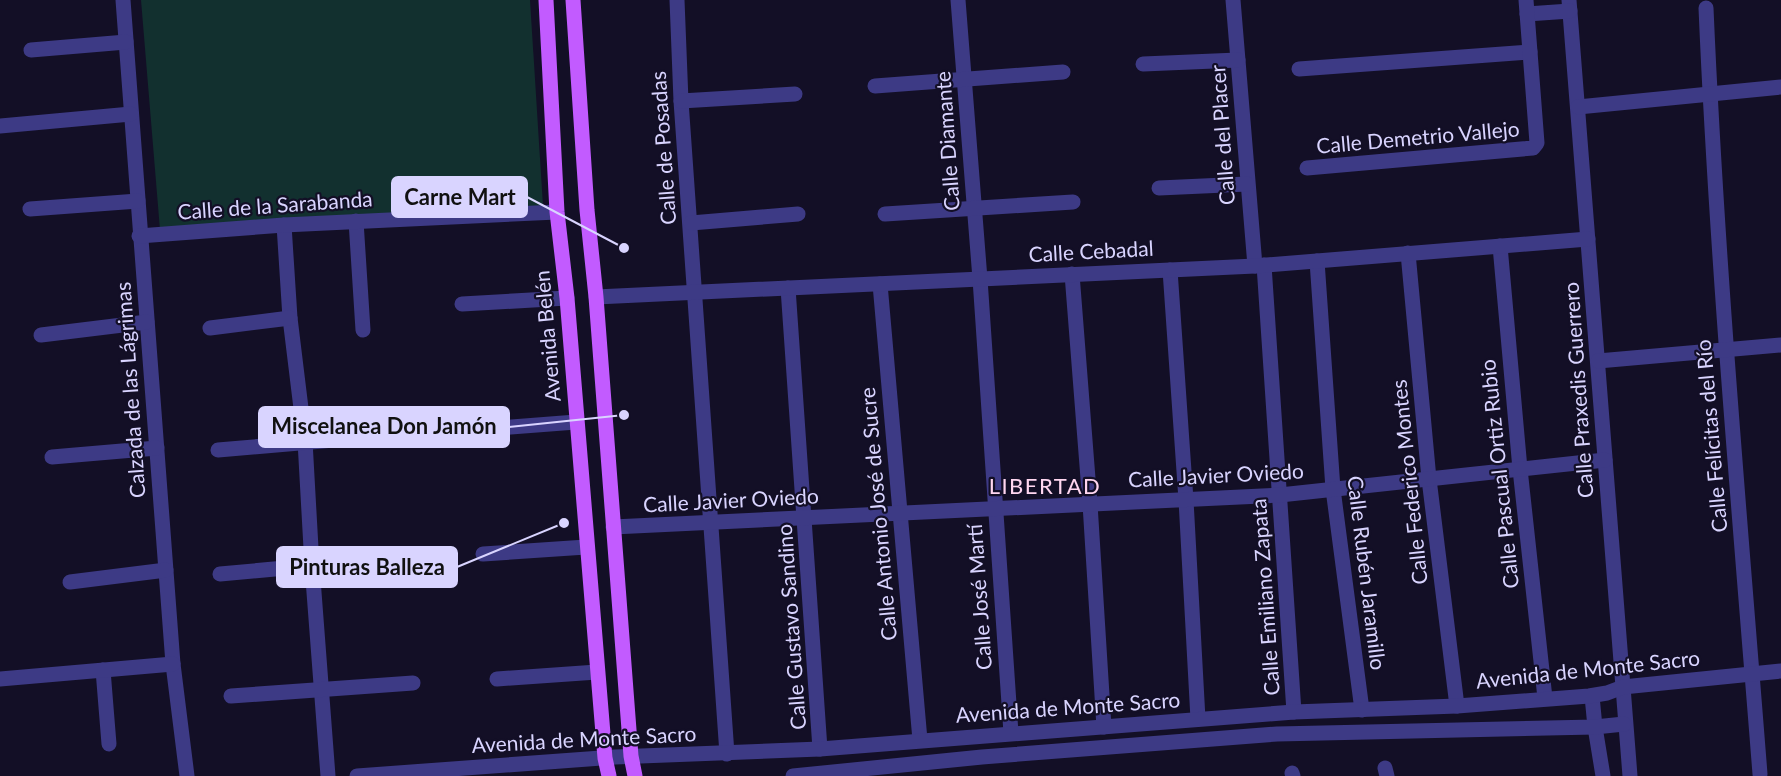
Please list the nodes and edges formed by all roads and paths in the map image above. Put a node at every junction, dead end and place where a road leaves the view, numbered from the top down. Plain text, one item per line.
1 (123, 0) edge
2 (546, 0) edge
3 (573, 0) edge
4 (676, 0) edge
5 (958, 0) edge
6 (1233, 0) edge
7 (1570, 5) edge
8 (1527, 7) edge
9 (1706, 8) dead end
10 (126, 42) junction
11 (31, 50) dead end
12 (1530, 52) junction
13 (1238, 60) junction
14 (1143, 64) dead end
15 (1299, 69) dead end
16 (1063, 72) dead end
17 (964, 81) junction
18 (875, 86) dead end
19 (1781, 87) edge
20 (795, 94) dead end
21 (1710, 94) junction
22 (681, 101) junction
23 (1578, 107) junction
24 (131, 114) junction
25 (0, 126) edge
26 (1307, 168) dead end
27 (1247, 184) junction
28 (1160, 188) dead end
29 (138, 201) junction
30 (1073, 202) dead end
31 (30, 209) dead end
32 (974, 209) junction
33 (557, 212) junction
34 (798, 214) dead end
35 (885, 214) dead end
36 (356, 221) junction
37 (691, 224) junction
38 (284, 225) junction
39 (140, 236) junction
40 (1588, 239) junction
41 (1500, 246) junction
42 (1408, 253) junction
43 (1317, 261) junction
44 (1259, 265) junction
45 (1170, 270) junction
46 (1072, 274) junction
47 (980, 279) junction
48 (880, 284) junction
49 (788, 288) junction
50 (696, 292) junction
51 (596, 297) junction
52 (567, 298) junction
53 (462, 304) dead end
54 (290, 318) junction
55 (147, 322) junction
56 (210, 328) dead end
57 (363, 330) dead end
58 (41, 335) dead end
59 (1781, 345) edge
60 (1726, 350) junction
61 (1598, 361) junction
62 (576, 422) junction
63 (471, 430) dead end
64 (403, 434) dead end
65 (305, 441) junction
66 (157, 448) junction
67 (218, 450) dead end
68 (52, 457) dead end
69 (1605, 460) junction
70 (1520, 469) junction
71 (1429, 479) junction
72 (1334, 489) junction
73 (1280, 495) junction
74 (1186, 500) junction
75 (1090, 504) junction
76 (996, 509) junction
77 (901, 514) junction
78 (806, 518) junction
79 (710, 523) junction
80 (613, 527) junction
81 (586, 547) junction
82 (483, 554) dead end
83 (416, 556) dead end
84 (312, 566) junction
85 (166, 570) junction
86 (220, 574) dead end
87 (70, 582) dead end
88 (173, 664) junction
89 (103, 670) junction
90 (1781, 671) edge
91 (597, 672) junction
92 (1752, 674) junction
93 (0, 679) edge
94 (497, 679) dead end
95 (413, 683) dead end
96 (1623, 687) junction
97 (322, 689) junction
98 (231, 696) dead end
99 (1592, 696) junction
100 (1545, 698) junction
101 (1457, 706) junction
102 (1362, 710) junction
103 (1294, 712) junction
104 (1198, 719) junction
105 (1624, 724) junction
106 (1104, 727) junction
107 (1595, 727) junction
108 (1011, 733) junction
109 (920, 740) junction
110 (110, 744) dead end
111 (820, 749) junction
112 (727, 754) junction
113 (631, 756) junction
114 (604, 759) junction
115 (1760, 774) dead end
116 (187, 776) edge
117 (328, 776) edge
118 (357, 776) edge
119 (609, 776) edge
120 (635, 776) edge
121 (793, 776) edge
122 (1603, 776) edge
123 (1630, 776) edge

1 - 10 street, Calzada de las Lágrimas
2 - 33 main road, Avenida Belén
3 - 51 main road
4 - 22 street, Calle de Posadas
5 - 17 street, Calle Diamante
6 - 13 street, Calle del Placer
7 - 8 street
7 - 23 street, Calle Praxedis Guerrero
8 - 12 street
9 - 21 street, Calle Felícitas del Río
10 - 11 street
10 - 24 street, Calzada de las Lágrimas
12 - 15 street
12 - 26 street, Calle Demetrio Vallejo
13 - 14 street
13 - 27 street, Calle del Placer
16 - 17 street
17 - 18 street
17 - 32 street, Calle Diamante
19 - 21 street
20 - 22 street
21 - 23 street
21 - 60 street, Calle Felícitas del Río
22 - 37 street, Calle de Posadas
23 - 40 street, Calle Praxedis Guerrero
24 - 25 street
24 - 29 street, Calzada de las Lágrimas
27 - 28 street
27 - 44 street, Calle del Placer
29 - 31 street
29 - 39 street, Calzada de las Lágrimas
30 - 32 street
32 - 35 street
32 - 47 street, Calle Diamante
33 - 36 street, Calle de la Sarabanda
33 - 52 main road, Avenida Belén
34 - 37 street
36 - 38 street, Calle de la Sarabanda
36 - 57 street
37 - 50 street, Calle de Posadas
38 - 39 street, Calle de la Sarabanda
38 - 54 street
39 - 55 street, Calzada de las Lágrimas
40 - 41 street, Calle Cebadal
40 - 61 street, Calle Praxedis Guerrero
41 - 42 street, Calle Cebadal
41 - 70 street, Calle Pascual Ortiz Rubio
42 - 43 street, Calle Cebadal
42 - 71 street, Calle Federico Montes
43 - 44 street, Calle Cebadal
43 - 72 street, Calle Rubén Jaramillo
44 - 45 street, Calle Cebadal
44 - 73 street, Calle Emiliano Zapata
45 - 46 street, Calle Cebadal
45 - 74 street
46 - 47 street, Calle Cebadal
46 - 75 street
47 - 48 street, Calle Cebadal
47 - 76 street, Calle José Martí
48 - 49 street, Calle Cebadal
48 - 77 street, Calle Antonio José de Sucre
49 - 50 street, Calle Cebadal
49 - 78 street, Calle Gustavo Sandino
50 - 51 street, Calle Cebadal
50 - 79 street, Calle de Posadas
51 - 80 main road
52 - 53 street
52 - 62 main road, Avenida Belén
54 - 56 street
54 - 65 street
55 - 58 street
55 - 66 street, Calzada de las Lágrimas
59 - 60 street
60 - 61 street
60 - 92 street, Calle Felícitas del Río
61 - 69 street, Calle Praxedis Guerrero
62 - 63 street
62 - 81 main road, Avenida Belén
64 - 65 street
65 - 67 street
65 - 84 street
66 - 68 street
66 - 85 street, Calzada de las Lágrimas
69 - 70 street, Calle Javier Oviedo
69 - 96 street, Calle Praxedis Guerrero
70 - 71 street, Calle Javier Oviedo
70 - 100 street, Calle Pascual Ortiz Rubio
71 - 72 street, Calle Javier Oviedo
71 - 101 street, Calle Federico Montes
72 - 73 street, Calle Javier Oviedo
72 - 102 street, Calle Rubén Jaramillo
73 - 74 street, Calle Javier Oviedo
73 - 103 street, Calle Emiliano Zapata
74 - 75 street, Calle Javier Oviedo
74 - 104 street
75 - 76 street, Calle Javier Oviedo
75 - 106 street
76 - 77 street, Calle Javier Oviedo
76 - 108 street, Calle José Martí
77 - 78 street, Calle Javier Oviedo
77 - 109 street, Calle Antonio José de Sucre
78 - 79 street, Calle Javier Oviedo
78 - 111 street, Calle Gustavo Sandino
79 - 80 street, Calle Javier Oviedo
79 - 112 street, Calle de Posadas
80 - 113 main road
81 - 82 street
81 - 91 main road, Avenida Belén
83 - 84 street
84 - 86 street
84 - 97 street
85 - 87 street
85 - 88 street, Calzada de las Lágrimas
88 - 89 street
88 - 116 street, Calzada de las Lágrimas
89 - 93 street
89 - 110 street
90 - 92 street, Avenida de Monte Sacro
91 - 94 street
91 - 114 main road, Avenida Belén
92 - 96 street, Avenida de Monte Sacro
92 - 115 street, Calle Felícitas del Río
95 - 97 street
96 - 99 street, Avenida de Monte Sacro
96 - 105 street, Calle Praxedis Guerrero
97 - 98 street
97 - 117 street
99 - 100 street, Avenida de Monte Sacro
99 - 107 street
100 - 101 street, Avenida de Monte Sacro
101 - 102 street, Avenida de Monte Sacro
102 - 103 street, Avenida de Monte Sacro
103 - 104 street, Avenida de Monte Sacro
104 - 106 street, Avenida de Monte Sacro
105 - 107 street, Avenida de Monte Sacro
105 - 123 street, Calle Praxedis Guerrero
106 - 108 street, Avenida de Monte Sacro
107 - 121 street, Avenida de Monte Sacro
107 - 122 street
108 - 109 street, Avenida de Monte Sacro
109 - 111 street, Avenida de Monte Sacro
111 - 112 street, Avenida de Monte Sacro
112 - 113 street, Avenida de Monte Sacro
113 - 114 street, Avenida de Monte Sacro
113 - 120 main road
114 - 118 street, Avenida de Monte Sacro
114 - 119 main road, Avenida Belén

